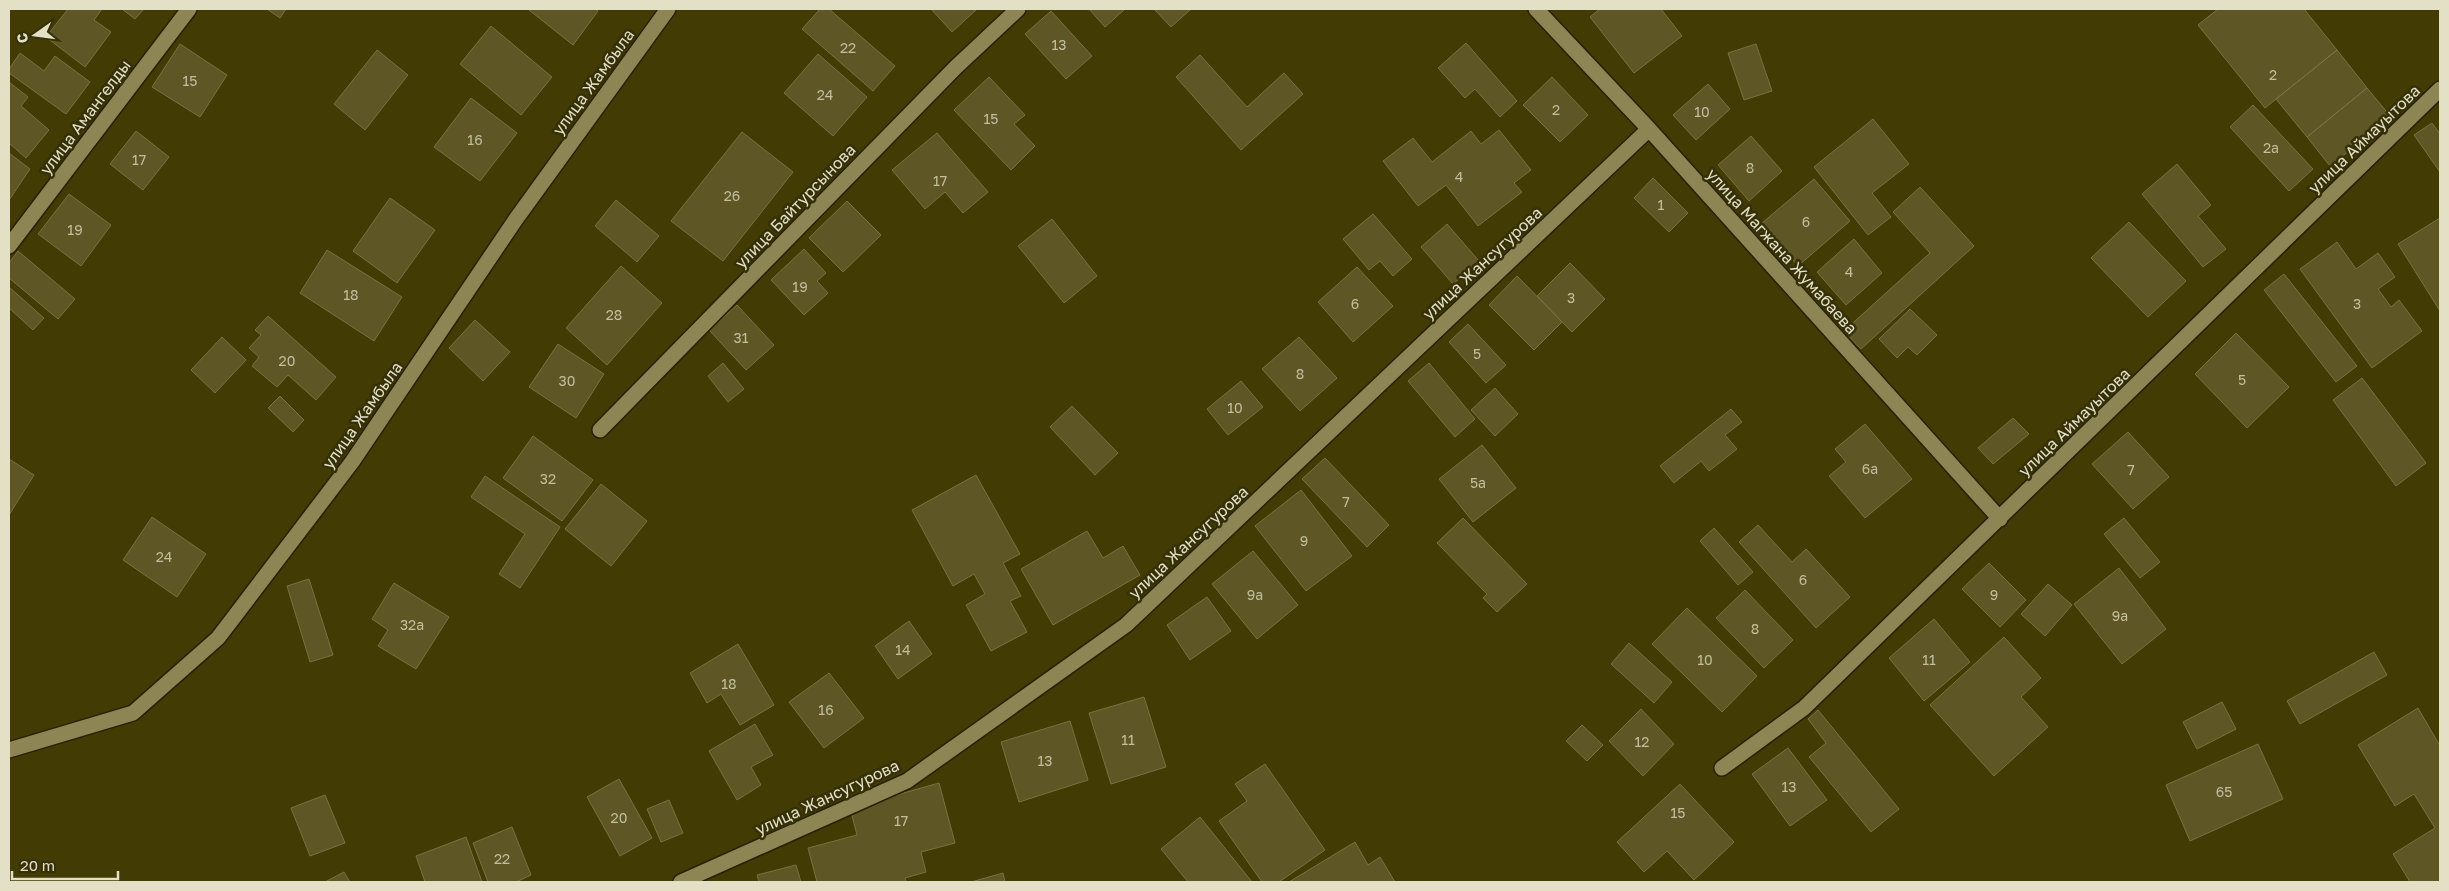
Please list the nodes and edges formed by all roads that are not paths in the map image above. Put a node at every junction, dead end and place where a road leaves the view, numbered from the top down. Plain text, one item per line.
1 (189, 9) edge
2 (668, 9) edge
3 (1018, 9) edge
4 (1536, 9) edge
5 (2440, 89) edge
6 (1649, 129) junction
7 (9, 246) edge
8 (600, 430) dead end
9 (2000, 518) junction
10 (9, 750) edge
11 (1722, 768) dead end
12 (681, 882) edge

1 - 7 street, улица Амангелды
2 - 10 street, улица Жамбыла
3 - 8 street, улица Байтурсынова
4 - 6 street, улица Магжана Жумабаева
5 - 9 street, улица Аймауытова
6 - 9 street, улица Магжана Жумабаева
6 - 12 street, улица Жансугурова
9 - 11 street, улица Аймауытова

